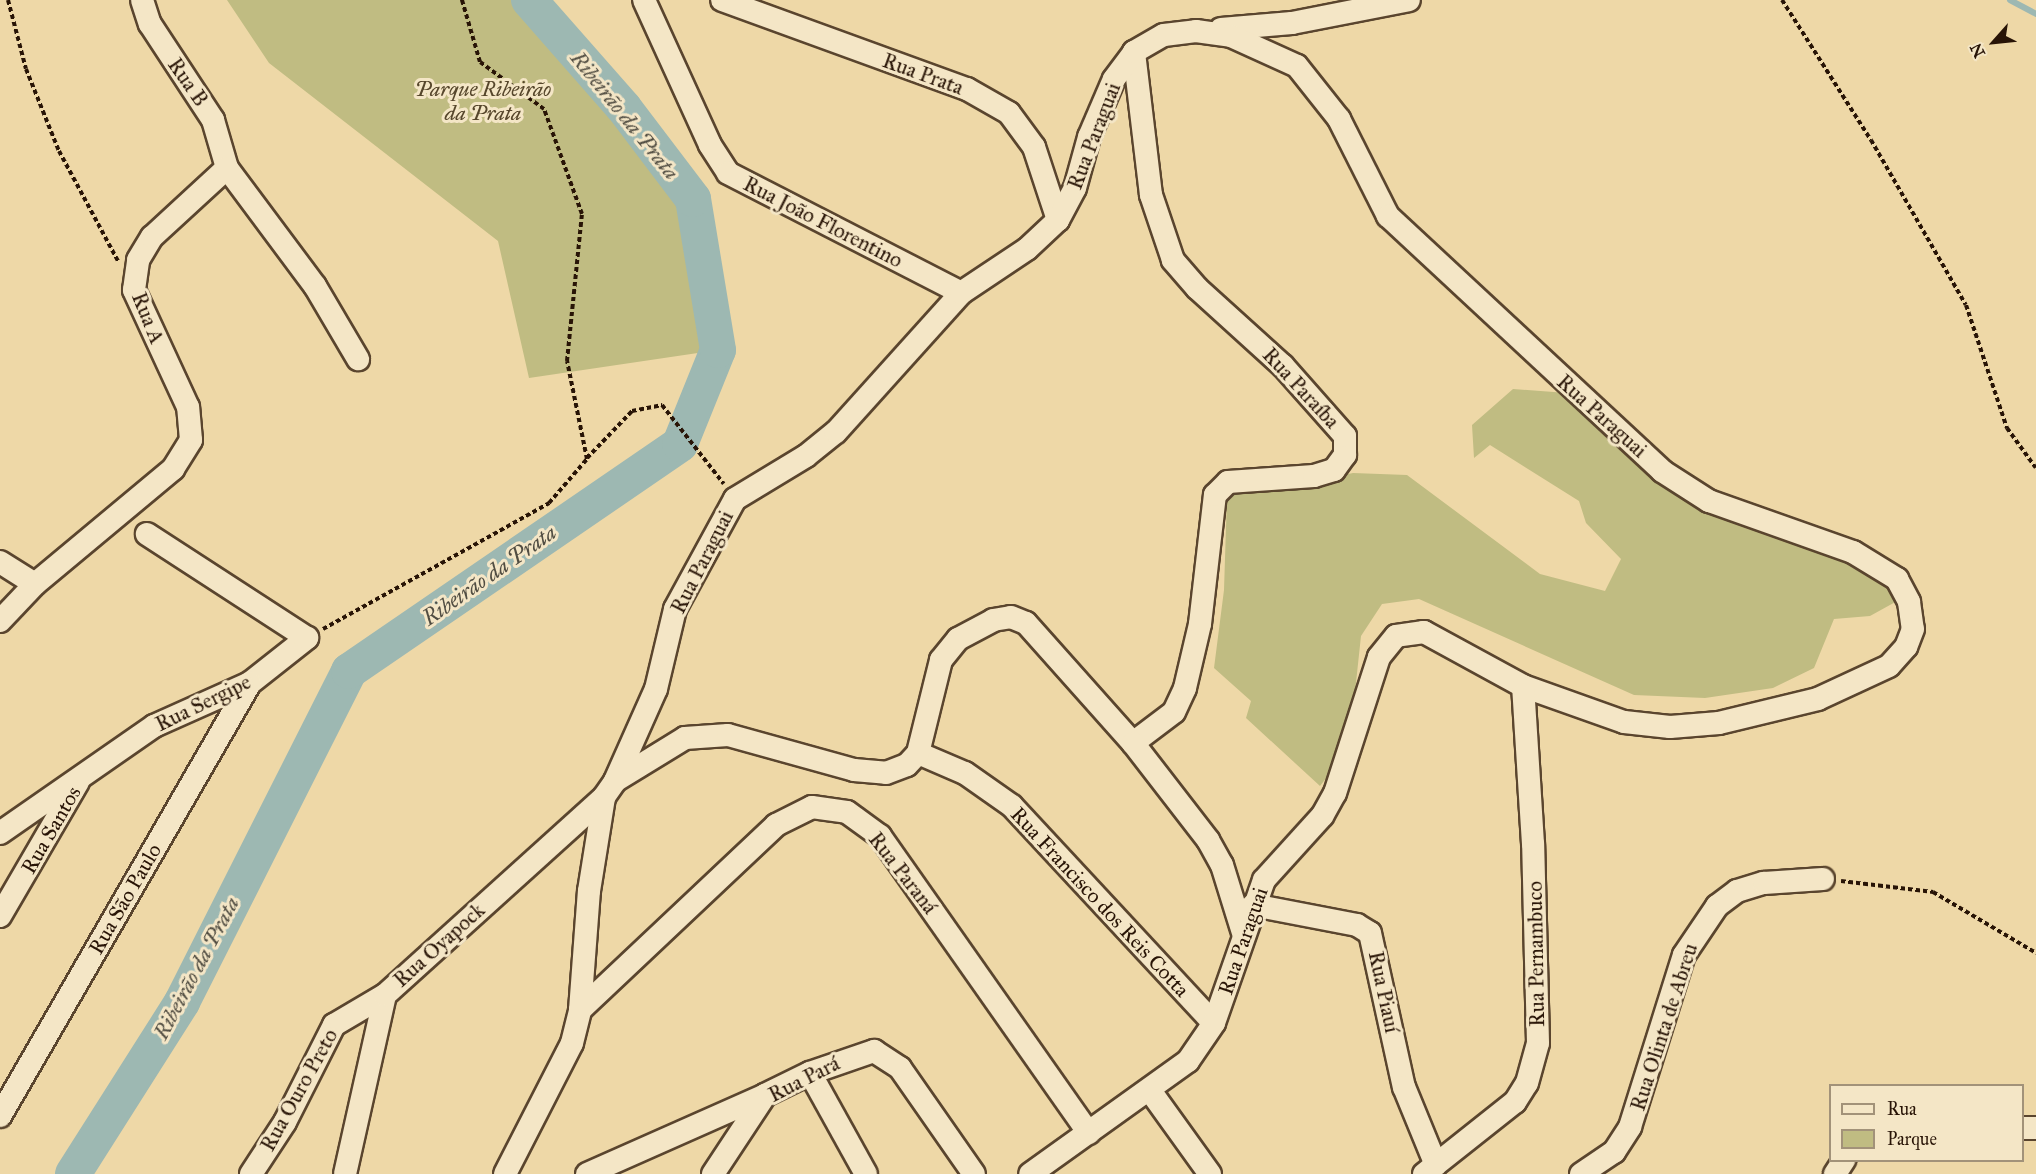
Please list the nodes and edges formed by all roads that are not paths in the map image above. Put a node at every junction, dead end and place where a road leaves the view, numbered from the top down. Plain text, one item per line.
1 (142, 0) edge
2 (644, 0) edge
3 (722, 0) edge
4 (1409, 0) edge
5 (1196, 31) junction
6 (1134, 52) junction
7 (227, 168) junction
8 (1058, 220) junction
9 (961, 293) junction
10 (358, 360) dead end
11 (147, 534) dead end
12 (0, 562) edge
13 (35, 584) junction
14 (0, 621) edge
15 (250, 683) junction
16 (1523, 686) junction
17 (1133, 743) junction
18 (918, 753) junction
19 (83, 774) junction
20 (610, 789) junction
21 (0, 833) edge
22 (1823, 879) road end
23 (1253, 905) junction
24 (0, 915) edge
25 (1242, 933) junction
26 (385, 995) junction
27 (580, 1010) junction
28 (1214, 1023) junction
29 (810, 1073) junction
30 (1150, 1092) junction
31 (765, 1095) junction
32 (0, 1116) edge
33 (1089, 1133) junction
34 (1430, 1170) edge
35 (251, 1174) edge
36 (345, 1174) edge
37 (505, 1174) edge
38 (587, 1174) edge
39 (713, 1174) edge
40 (867, 1174) edge
41 (974, 1174) edge
42 (1030, 1174) edge
43 (1210, 1174) edge
44 (1581, 1174) edge

1 - 7 street, Rua B
2 - 9 street, Rua João Florentino
3 - 8 street, Rua Prata
4 - 5 street
5 - 6 street, Rua Paraguai
5 - 16 street, Rua Paraguai
6 - 8 street, Rua Paraguai
6 - 17 street, Rua Paraíba
7 - 10 street
7 - 13 street, Rua A
8 - 9 street, Rua Paraguai
9 - 20 street, Rua Paraguai
11 - 15 street, Rua Sergipe
12 - 13 street
13 - 14 street, Rua A
15 - 19 street, Rua Sergipe
15 - 32 street, Rua São Paulo
16 - 23 street, Rua Paraguai
16 - 34 street, Rua Pernambuco
17 - 18 street
17 - 25 street
18 - 20 street
18 - 28 street, Rua Francisco dos Reis Cotta
19 - 21 street, Rua Sergipe
19 - 24 street, Rua Santos
20 - 26 street, Rua Oyapock
20 - 27 street
22 - 44 street, Rua Olinta de Abreu
23 - 25 street, Rua Paraguai
23 - 34 street, Rua Piauí
25 - 28 street, Rua Paraguai
26 - 35 street, Rua Ouro Preto
26 - 36 street, Rua Oyapock
27 - 33 street, Rua Paraná
27 - 37 street
28 - 30 street, Rua Paraguai
29 - 31 street, Rua Pará
29 - 40 street
29 - 41 street, Rua Pará
30 - 33 street, Rua Paraguai
30 - 43 street
31 - 38 street
31 - 39 street, Rua Pará
33 - 42 street, Rua Paraguai

